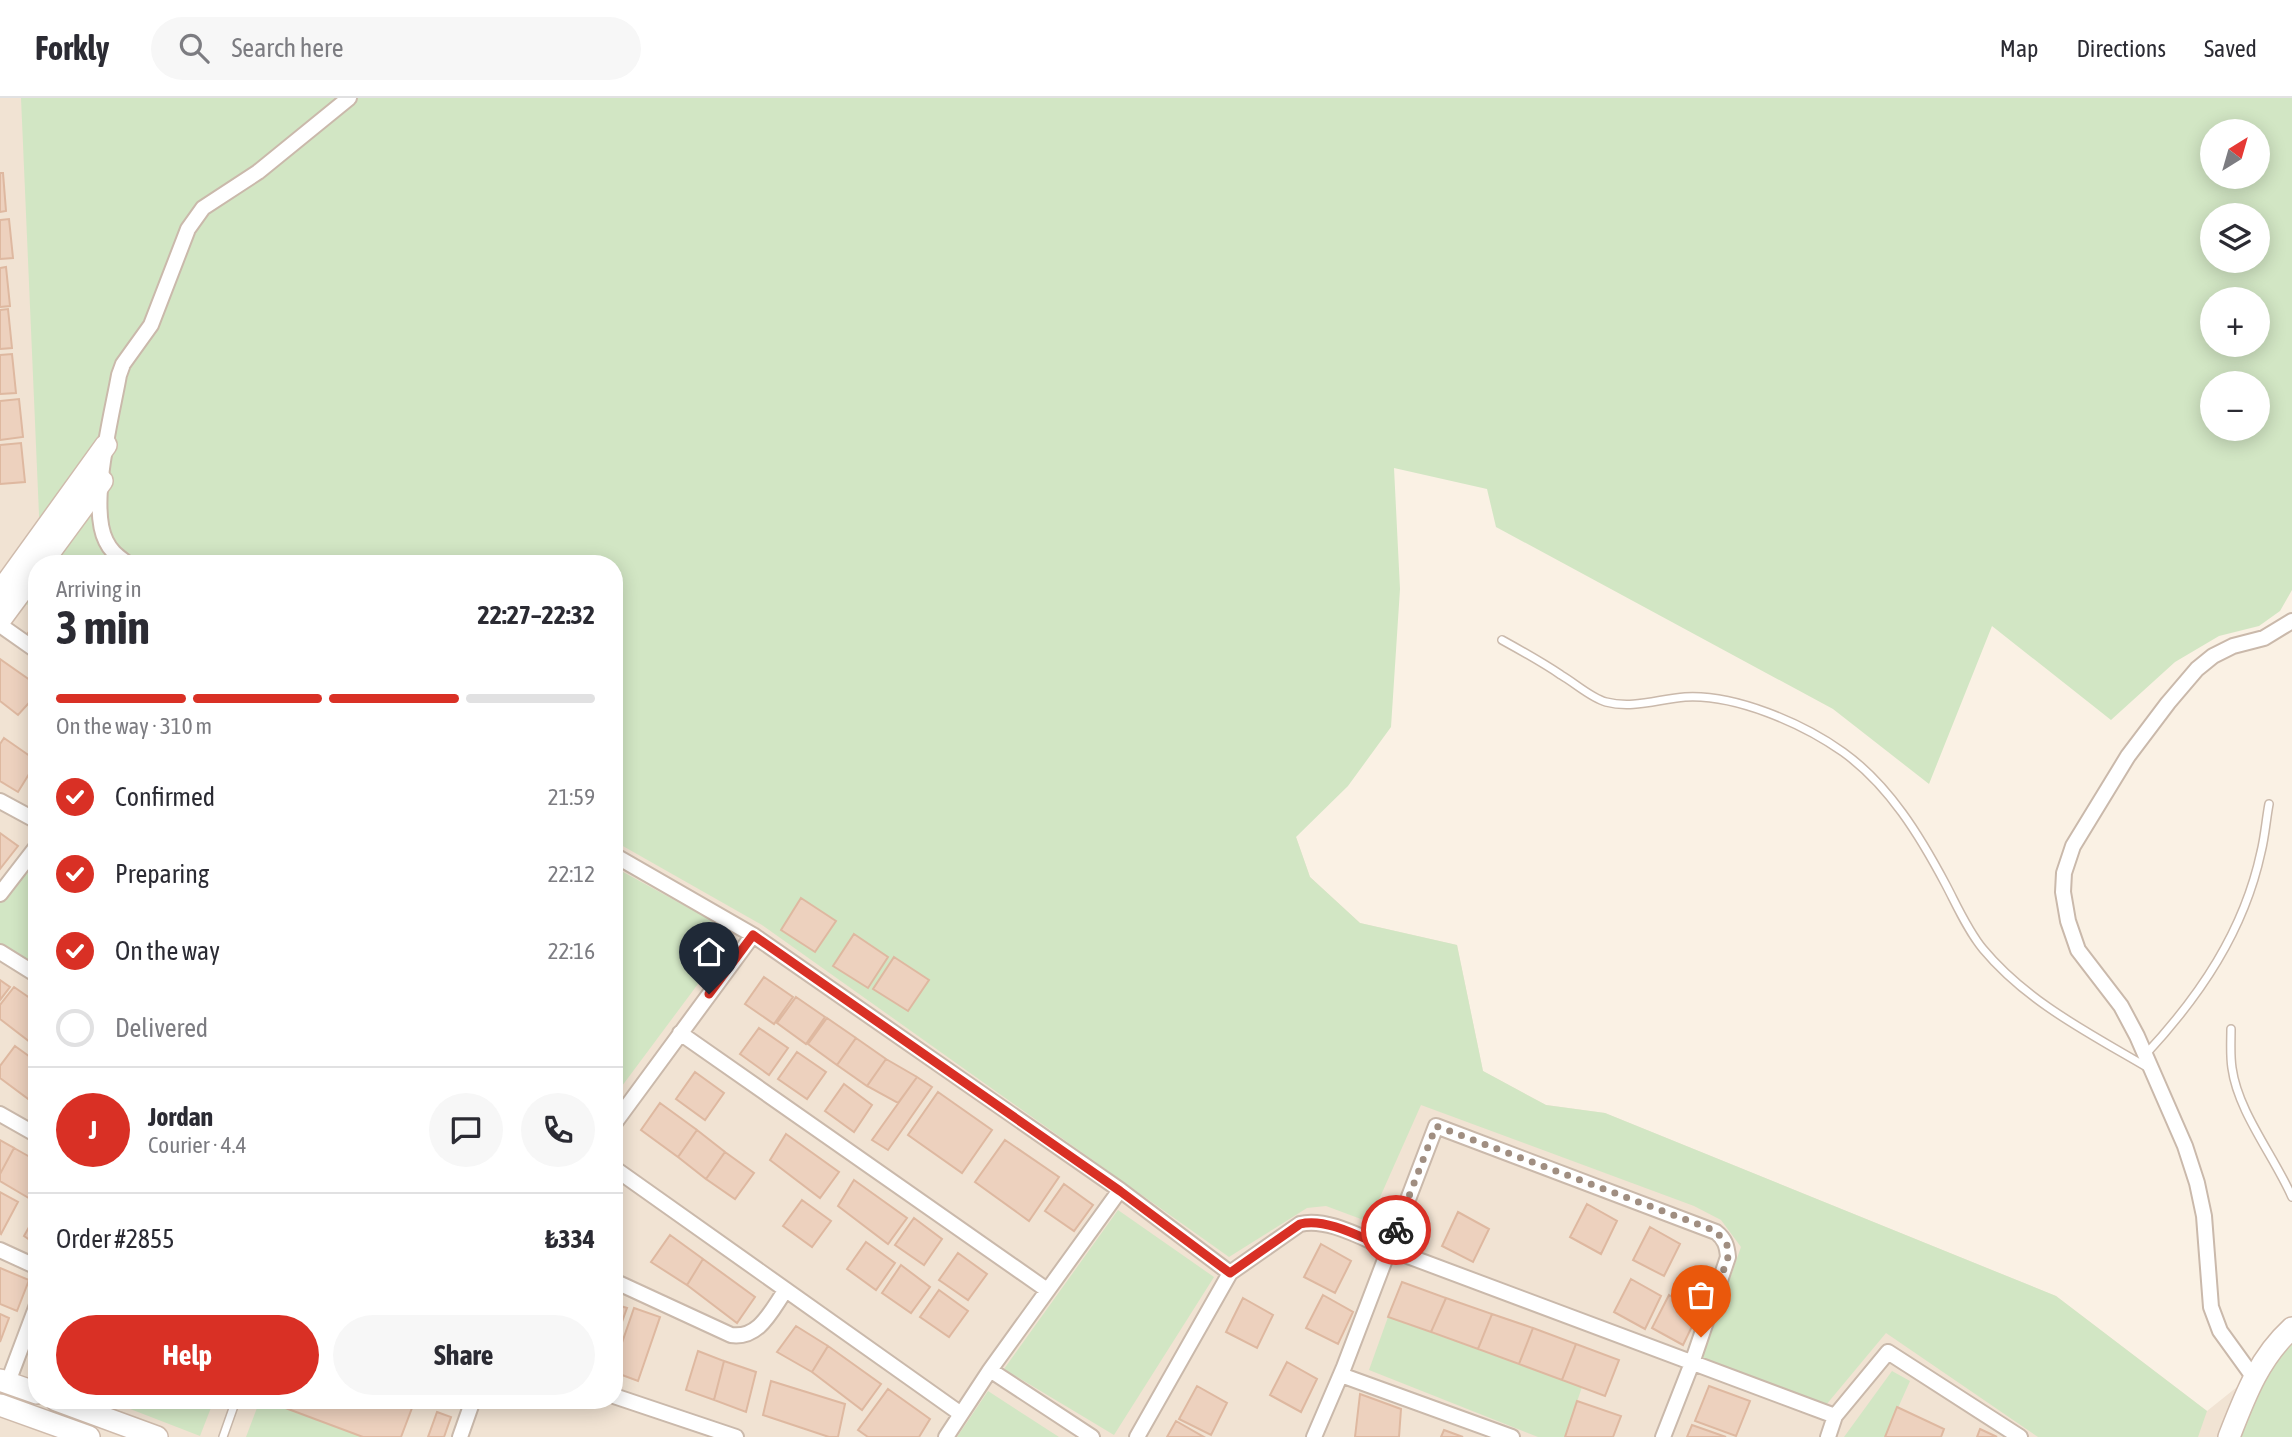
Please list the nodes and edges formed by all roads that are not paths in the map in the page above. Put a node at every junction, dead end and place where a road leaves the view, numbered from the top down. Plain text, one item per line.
1 (349, 98) edge
2 (106, 445) junction
3 (102, 481) junction
4 (48, 555) edge
5 (115, 555) edge
6 (28, 583) edge
7 (0, 592) edge
8 (2292, 621) edge
9 (0, 622) edge
10 (1502, 640) dead end
11 (28, 644) edge
12 (0, 801) edge
13 (2269, 804) dead end
14 (28, 816) edge
15 (28, 858) edge
16 (623, 860) edge
17 (0, 894) edge
18 (753, 935) junction
19 (0, 952) edge
20 (28, 969) edge
21 (2231, 1029) dead end
22 (680, 1033) junction
23 (2146, 1055) junction
24 (2152, 1071) junction
25 (623, 1112) edge
26 (0, 1114) edge
27 (28, 1130) edge
28 (623, 1174) edge
29 (1120, 1191) junction
30 (2292, 1197) edge
31 (1389, 1249) junction
32 (0, 1250) edge
33 (28, 1262) edge
34 (1230, 1273) junction
35 (623, 1285) edge
36 (1047, 1290) junction
37 (785, 1291) junction
38 (28, 1326) edge
39 (2292, 1328) edge
40 (1692, 1363) junction
41 (990, 1370) junction
42 (1341, 1375) junction
43 (2254, 1378) junction
44 (4, 1381) edge
45 (28, 1390) edge
46 (623, 1399) edge
47 (0, 1405) edge
48 (81, 1409) edge
49 (233, 1409) edge
50 (470, 1409) edge
51 (961, 1414) junction
52 (1835, 1416) junction
53 (89, 1437) edge
54 (157, 1437) edge
55 (223, 1437) edge
56 (460, 1437) edge
57 (736, 1437) edge
58 (946, 1437) edge
59 (1092, 1437) edge
60 (1138, 1437) edge
61 (1314, 1437) edge
62 (1512, 1437) edge
63 (1663, 1437) edge
64 (1828, 1437) edge
65 (2020, 1437) edge
66 (2229, 1437) edge

1 - 2 street
2 - 3 street
2 - 7 main road
3 - 4 main road
3 - 5 street
6 - 9 main road
8 - 23 street
9 - 11 street
10 - 24 lane
12 - 14 street
13 - 23 lane
15 - 17 street
16 - 18 street
18 - 22 street
18 - 29 street
19 - 20 street
21 - 30 lane
22 - 25 street
22 - 36 street
23 - 24 street
24 - 43 street
26 - 27 street
28 - 37 street
29 - 34 street
29 - 36 street
31 - 34 street
31 - 40 street
31 - 40 street
31 - 42 street
32 - 33 street
34 - 60 street
35 - 37 street
36 - 41 street
37 - 51 street
38 - 44 street
39 - 43 main road
40 - 52 street
40 - 63 street
41 - 51 street
41 - 59 street
42 - 61 street
42 - 62 street
43 - 66 main road
44 - 45 main road
46 - 57 street
47 - 53 main road
48 - 54 main road
49 - 55 lane
50 - 56 street
51 - 58 street
52 - 64 street
52 - 65 street

